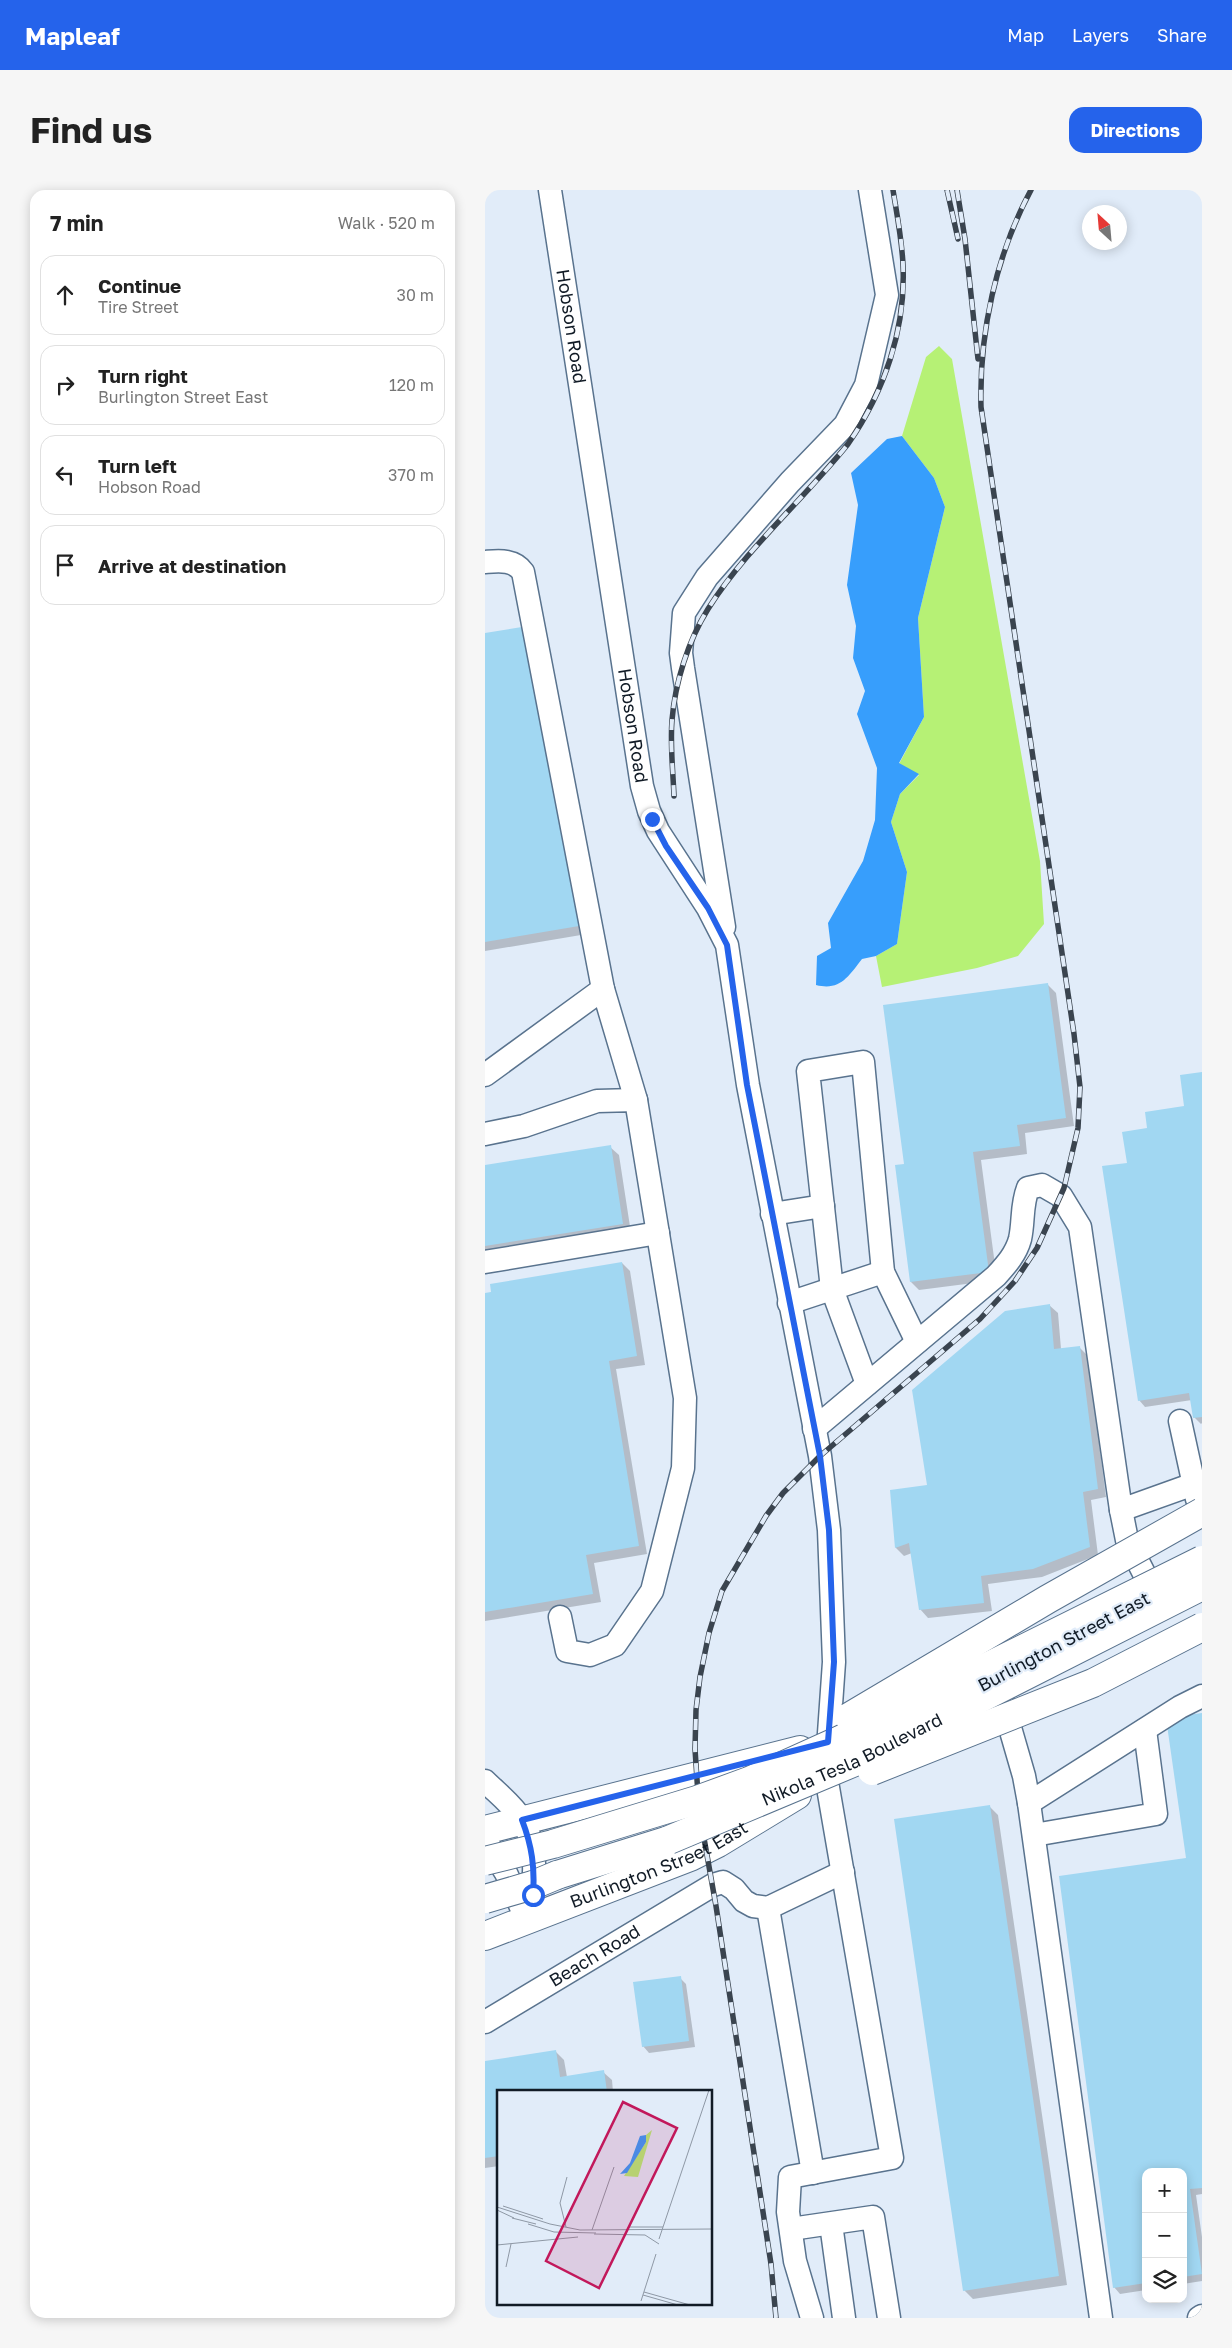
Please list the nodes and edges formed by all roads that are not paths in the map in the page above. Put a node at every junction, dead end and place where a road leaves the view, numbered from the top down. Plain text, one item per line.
1 (550, 190) edge
2 (870, 190) edge
3 (485, 562) edge
4 (727, 945) junction
5 (603, 989) junction
6 (485, 1075) edge
7 (636, 1100) junction
8 (485, 1134) edge
9 (823, 1206) junction
10 (772, 1214) junction
11 (658, 1233) junction
12 (485, 1262) edge
13 (883, 1272) junction
14 (832, 1289) junction
15 (789, 1302) junction
16 (917, 1342) junction
17 (867, 1384) junction
18 (1180, 1421) dead end
19 (814, 1428) junction
20 (1197, 1484) edge
21 (1121, 1510) junction
22 (1202, 1512) edge
23 (1202, 1517) edge
24 (1202, 1560) edge
25 (1202, 1570) edge
26 (1202, 1586) edge
27 (1155, 1595) junction
28 (560, 1617) dead end
29 (1202, 1627) edge
30 (996, 1678) junction
31 (1202, 1696) edge
32 (927, 1714) junction
33 (1145, 1730) junction
34 (828, 1742) junction
35 (826, 1776) junction
36 (485, 1781) edge
37 (1029, 1803) junction
38 (522, 1820) junction
39 (628, 1820) junction
40 (485, 1830) edge
41 (1033, 1835) junction
42 (485, 1839) edge
43 (669, 1840) junction
44 (485, 1861) edge
45 (843, 1872) junction
46 (557, 1875) junction
47 (485, 1890) edge
48 (485, 1899) edge
49 (768, 1908) junction
50 (526, 1921) junction
51 (485, 1936) edge
52 (485, 2022) edge
53 (813, 2173) junction
54 (831, 2224) junction
55 (791, 2229) junction
56 (812, 2318) edge
57 (844, 2318) edge
58 (889, 2318) edge
59 (1101, 2318) edge

1 - 4 street, Hobson Road
2 - 4 street
3 - 5 street
4 - 10 street, Hobson Road
5 - 6 street
5 - 7 street
7 - 8 street
7 - 11 street
9 - 10 street
9 - 13 street
9 - 14 street
10 - 15 street, Hobson Road
11 - 12 street
11 - 28 street
13 - 14 street
13 - 16 street
14 - 15 street
14 - 17 street
15 - 19 street, Hobson Road
16 - 17 street
16 - 21 street
17 - 19 street
18 - 20 street
19 - 34 street, Hobson Road
20 - 21 street
20 - 23 street
21 - 27 street
22 - 39 main road, bridge
24 - 39 main road, Nikola Tesla Boulevard, bridge
25 - 27 main road, Burlington Street East
26 - 43 main road, Nikola Tesla Boulevard, bridge
27 - 30 main road, Burlington Street East
29 - 43 main road, bridge
30 - 32 main road, Burlington Street East
30 - 37 street
31 - 33 street
32 - 34 main road, Burlington Street East
32 - 35 main road, Burlington Street East
33 - 37 street
33 - 41 street
34 - 35 street, Hobson Road
34 - 38 main road, Burlington Street East
35 - 45 street, Hobson Road
35 - 50 main road, Burlington Street East
36 - 38 street
37 - 41 street
38 - 40 main road, Burlington Street East
38 - 50 street
39 - 44 main road, Nikola Tesla Boulevard, bridge
41 - 59 street
42 - 50 street
43 - 46 main road, Nikola Tesla Boulevard
45 - 49 street
45 - 53 street, Hobson Road
46 - 47 main road, Nikola Tesla Boulevard, bridge
46 - 48 main road, bridge
49 - 52 street, Beach Road
49 - 53 street
50 - 51 main road, Burlington Street East
53 - 55 street
54 - 55 street
54 - 57 street
54 - 58 street
55 - 56 street

